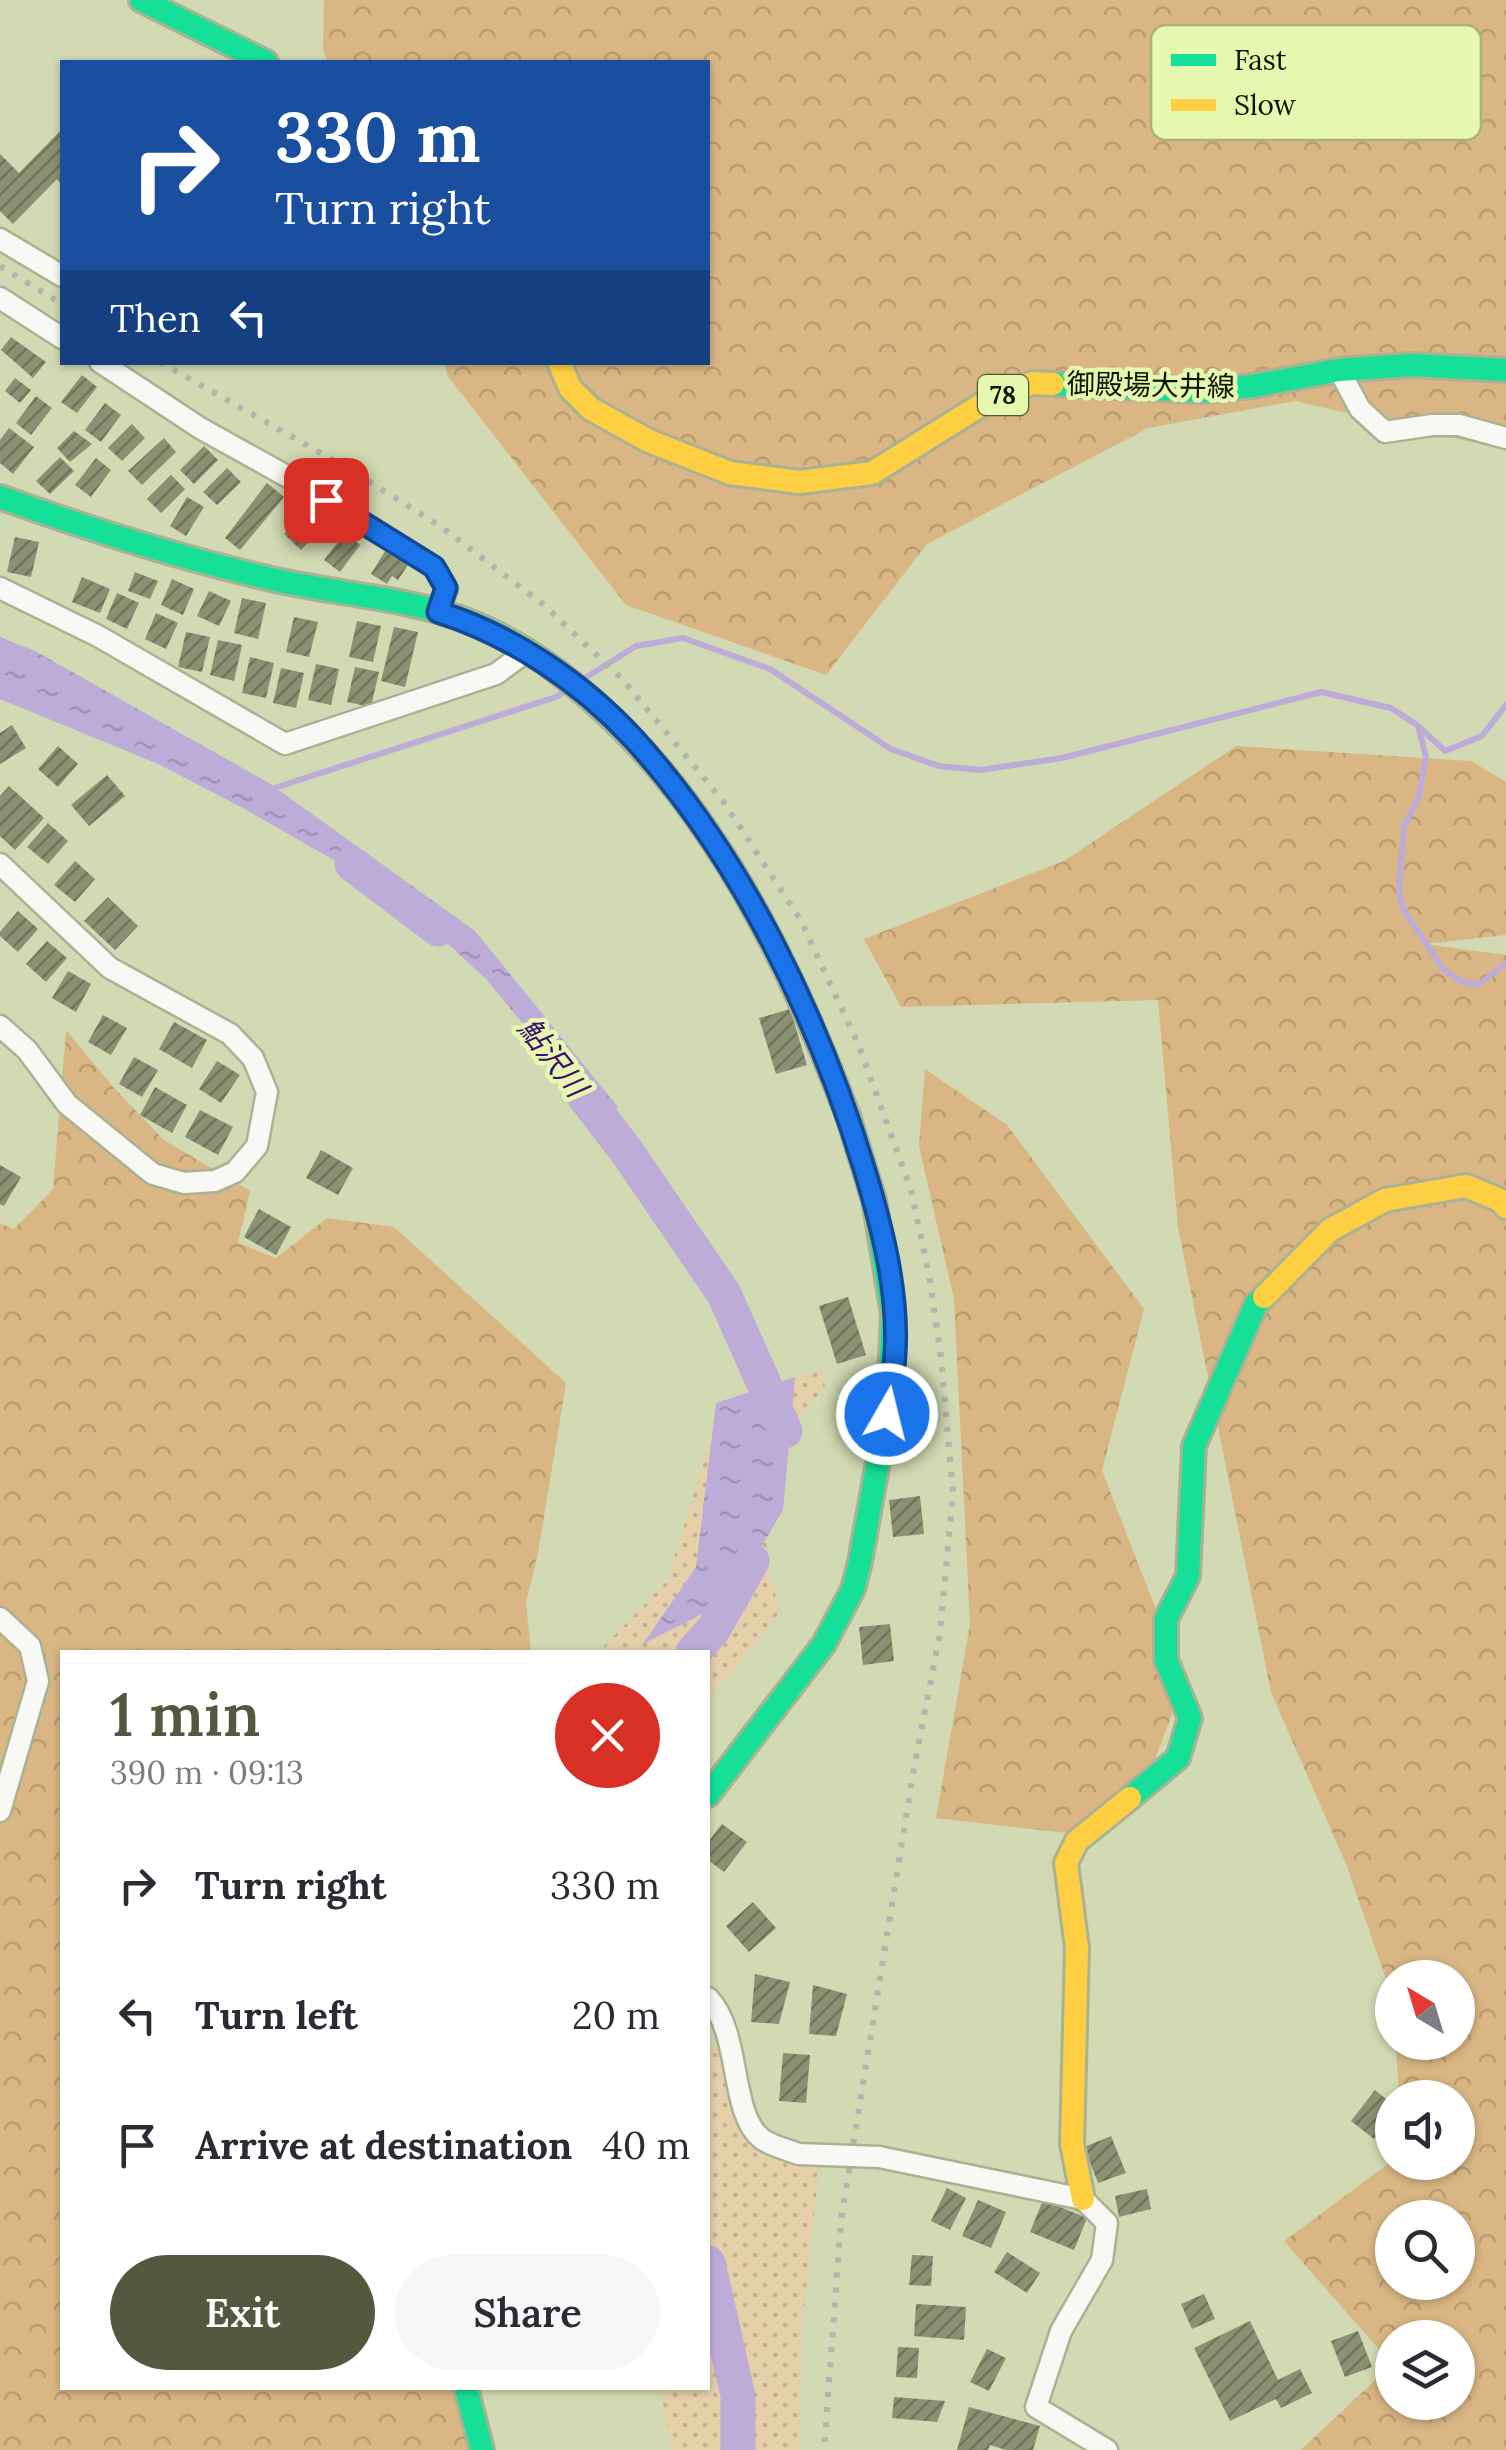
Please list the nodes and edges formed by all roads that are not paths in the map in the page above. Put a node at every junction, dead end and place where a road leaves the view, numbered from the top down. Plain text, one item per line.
1 (141, 0) edge
2 (234, 54) edge
3 (0, 239) edge
4 (60, 275) edge
5 (0, 298) edge
6 (60, 337) edge
7 (105, 365) edge
8 (560, 365) edge
9 (1340, 370) junction
10 (1506, 370) edge
11 (1506, 438) edge
12 (0, 497) edge
13 (0, 588) edge
14 (438, 612) junction
15 (526, 652) junction
16 (0, 864) edge
17 (0, 1026) edge
18 (1506, 1206) edge
19 (0, 1618) edge
20 (710, 1791) edge
21 (0, 1810) edge
22 (710, 2002) edge
23 (1083, 2199) junction
24 (467, 2390) edge
25 (482, 2450) edge
26 (1106, 2450) edge

1 - 2 street
3 - 4 street
5 - 6 street
7 - 14 street
8 - 9 street, 御殿場大井線 / 78
9 - 10 street, 御殿場大井線 / 78
9 - 11 street
12 - 14 street
13 - 15 street
14 - 15 street
15 - 20 street
16 - 17 street
18 - 23 street
19 - 21 street
22 - 23 street, bridge
23 - 26 street
24 - 25 street

